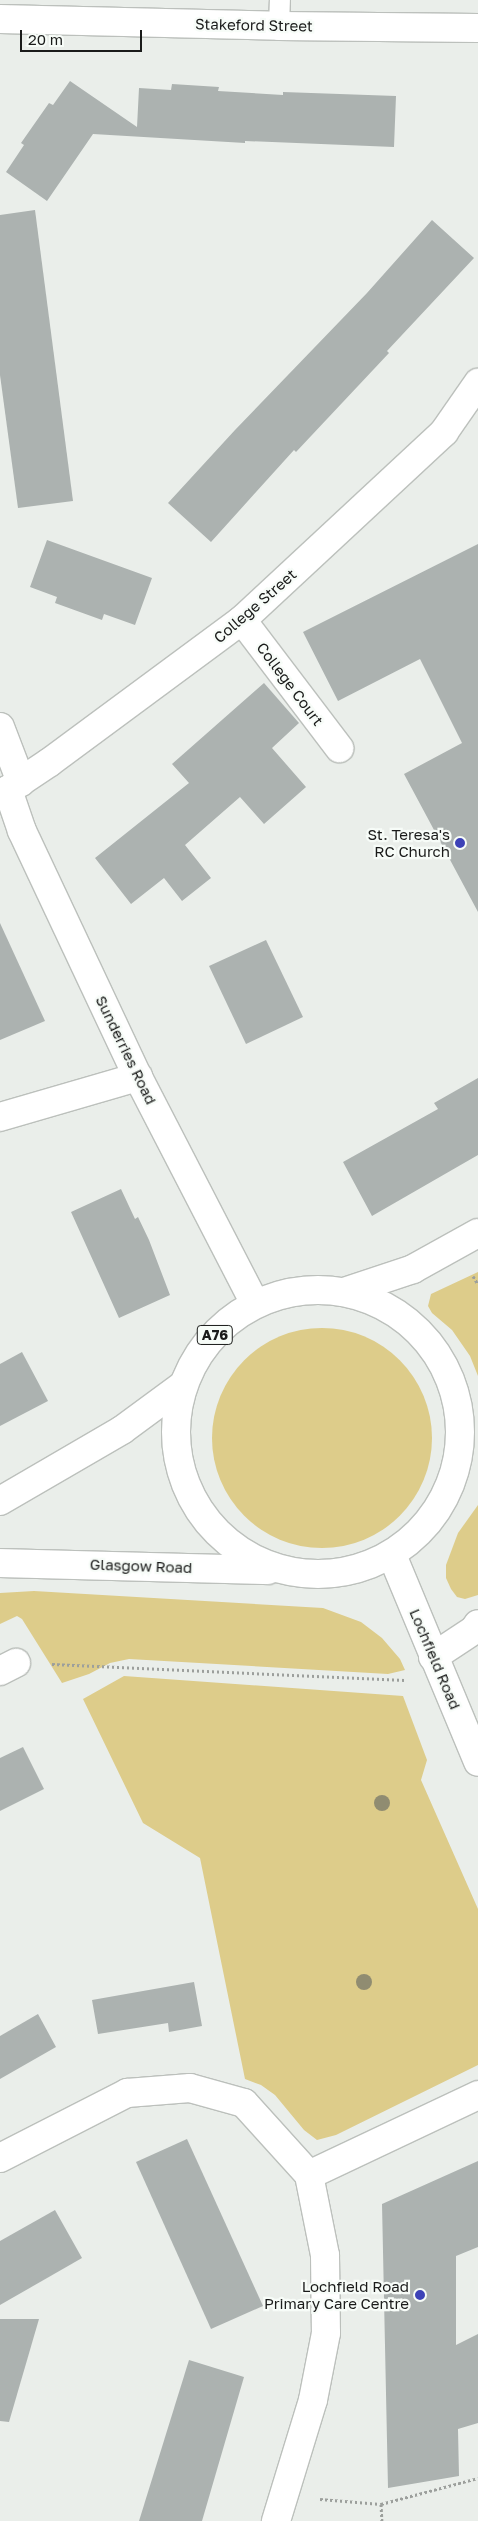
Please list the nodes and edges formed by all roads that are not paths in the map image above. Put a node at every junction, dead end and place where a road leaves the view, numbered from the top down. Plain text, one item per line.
1 (280, 13) edge
2 (0, 19) edge
3 (478, 28) edge
4 (478, 383) edge
5 (242, 620) junction
6 (0, 727) edge
7 (338, 748) dead end
8 (10, 788) edge
9 (138, 1077) junction
10 (0, 1117) edge
11 (478, 1234) edge
12 (344, 1292) junction
13 (255, 1304) junction
14 (183, 1386) junction
15 (478, 1448) edge
16 (445, 1498) junction
17 (0, 1501) edge
18 (392, 1554) junction
19 (0, 1563) edge
20 (282, 1571) junction
21 (478, 1624) edge
22 (433, 1657) junction
23 (478, 1762) edge
24 (478, 2095) edge
25 (0, 2158) edge
26 (309, 2175) junction
27 (280, 2509) edge

1 - 2 street, Stakeford Street
1 - 3 street, Stakeford Street
4 - 5 street, College Street
5 - 7 street, College Court
5 - 8 street, College Street
6 - 8 street, Sunderries Road
8 - 9 street, Sunderries Road
9 - 10 street
9 - 13 street, Sunderries Road
11 - 12 street, A76
12 - 13 street, A76
12 - 16 street, A76
13 - 14 street, A76
14 - 17 street, A76
14 - 20 street, A76
15 - 16 street, A76
16 - 18 street, A76
18 - 20 street, A76
18 - 22 street, Lochfield Road
19 - 20 street, Glasgow Road / A76
21 - 22 street
22 - 23 street, Lochfield Road
24 - 26 street
25 - 26 street
26 - 27 street

